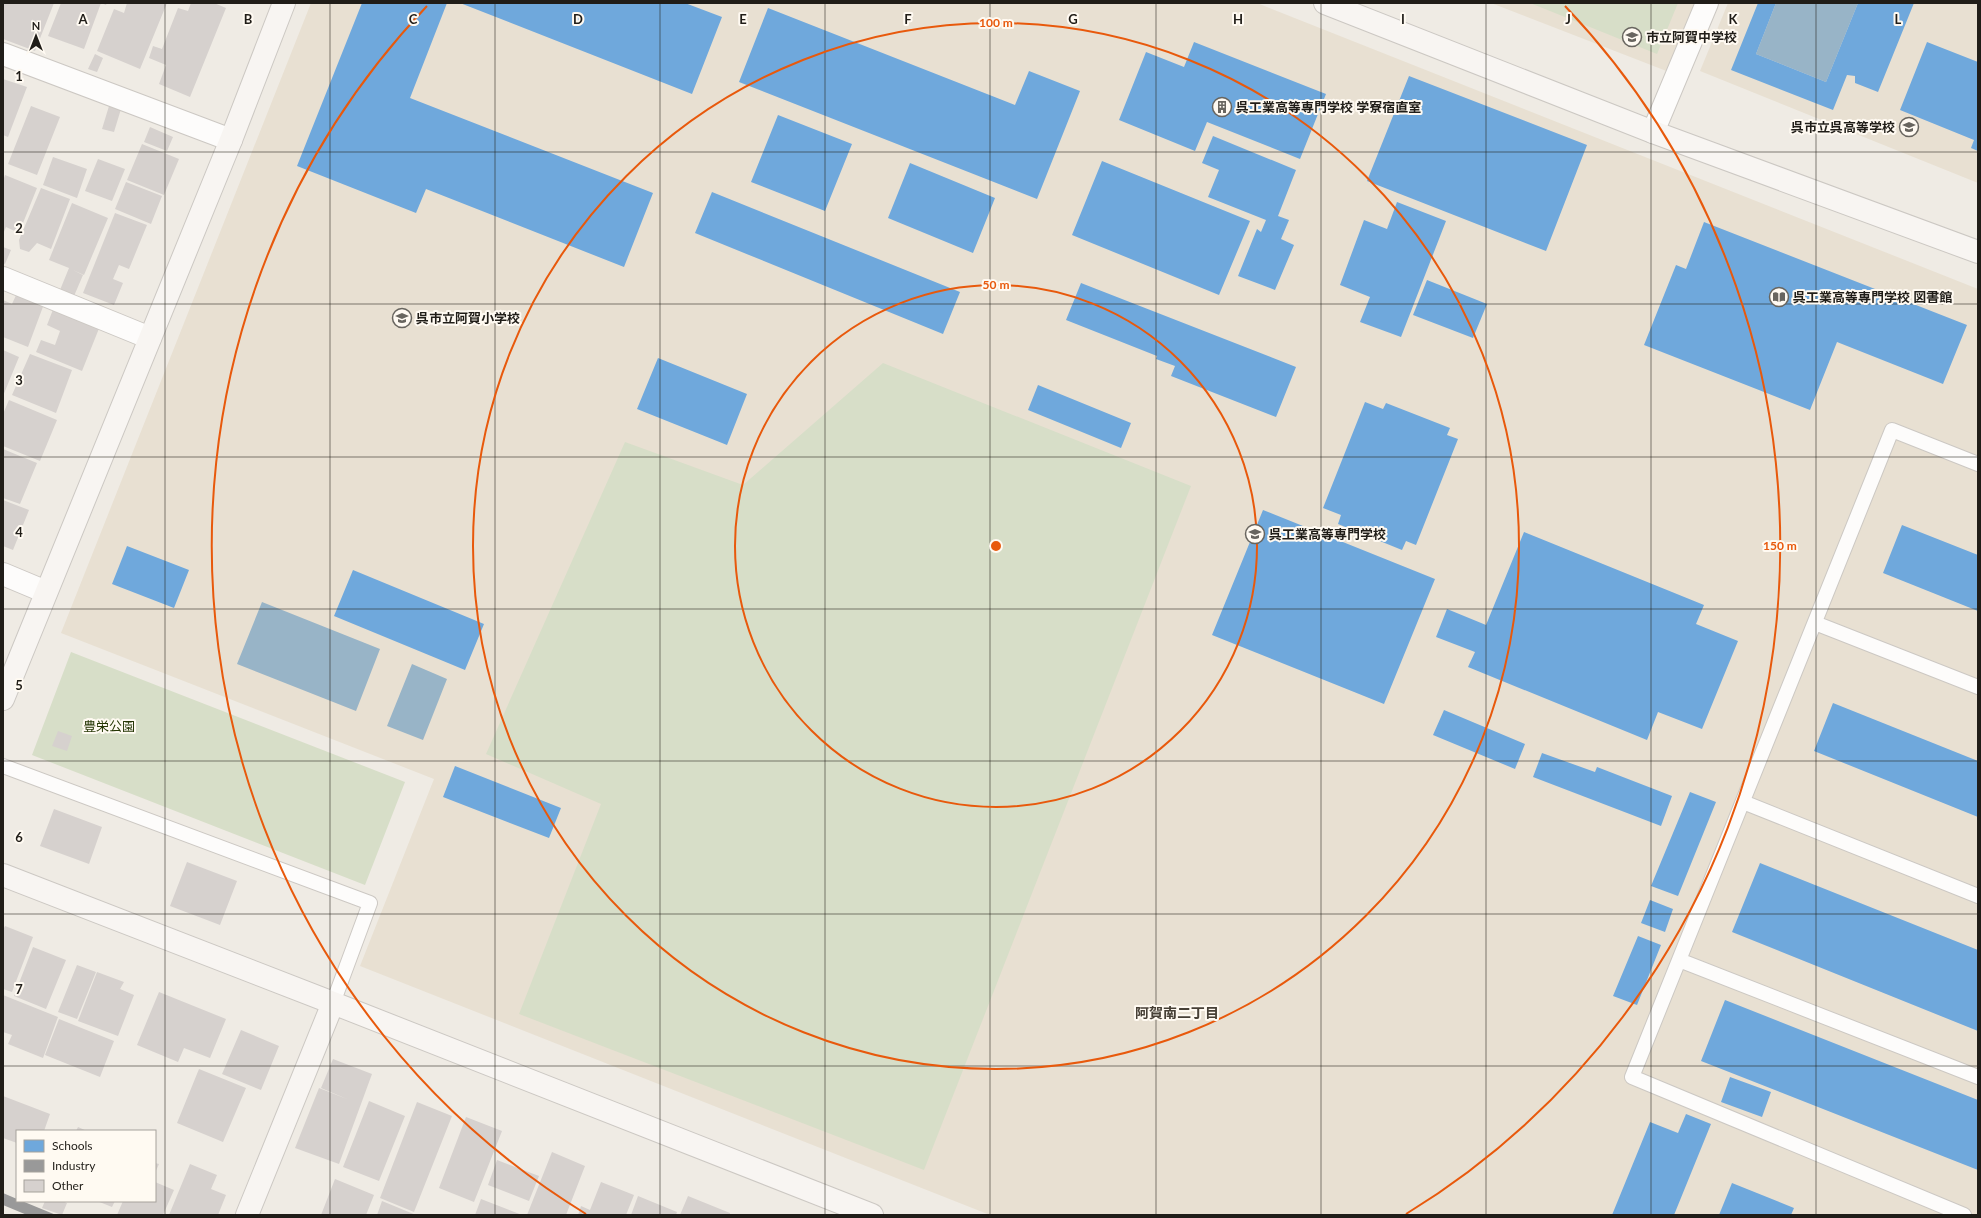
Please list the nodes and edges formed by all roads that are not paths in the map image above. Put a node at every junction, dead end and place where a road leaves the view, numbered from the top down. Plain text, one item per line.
1 (284, 3) edge
2 (1325, 3) edge
3 (1707, 3) edge
4 (3, 54) edge
5 (1653, 132) junction
6 (231, 140) junction
7 (1978, 252) edge
8 (3, 278) edge
9 (150, 338) junction
10 (1978, 464) edge
11 (3, 574) edge
12 (46, 592) junction
13 (1815, 623) junction
14 (1978, 687) edge
15 (3, 699) edge
16 (3, 766) edge
17 (1742, 802) junction
18 (3, 875) edge
19 (1978, 896) edge
20 (1679, 960) junction
21 (333, 1002) junction
22 (1978, 1077) edge
23 (861, 1213) edge
24 (247, 1215) edge
25 (1964, 1215) edge

1 - 6 street
2 - 5 street
3 - 5 street
4 - 6 street
5 - 7 street
6 - 9 street
8 - 9 street
9 - 12 street
10 - 13 lane
11 - 12 street
12 - 15 street
13 - 14 lane
13 - 17 lane
16 - 21 lane
17 - 19 lane
17 - 20 lane
18 - 21 street
20 - 22 lane
20 - 25 lane
21 - 23 street
21 - 24 street

